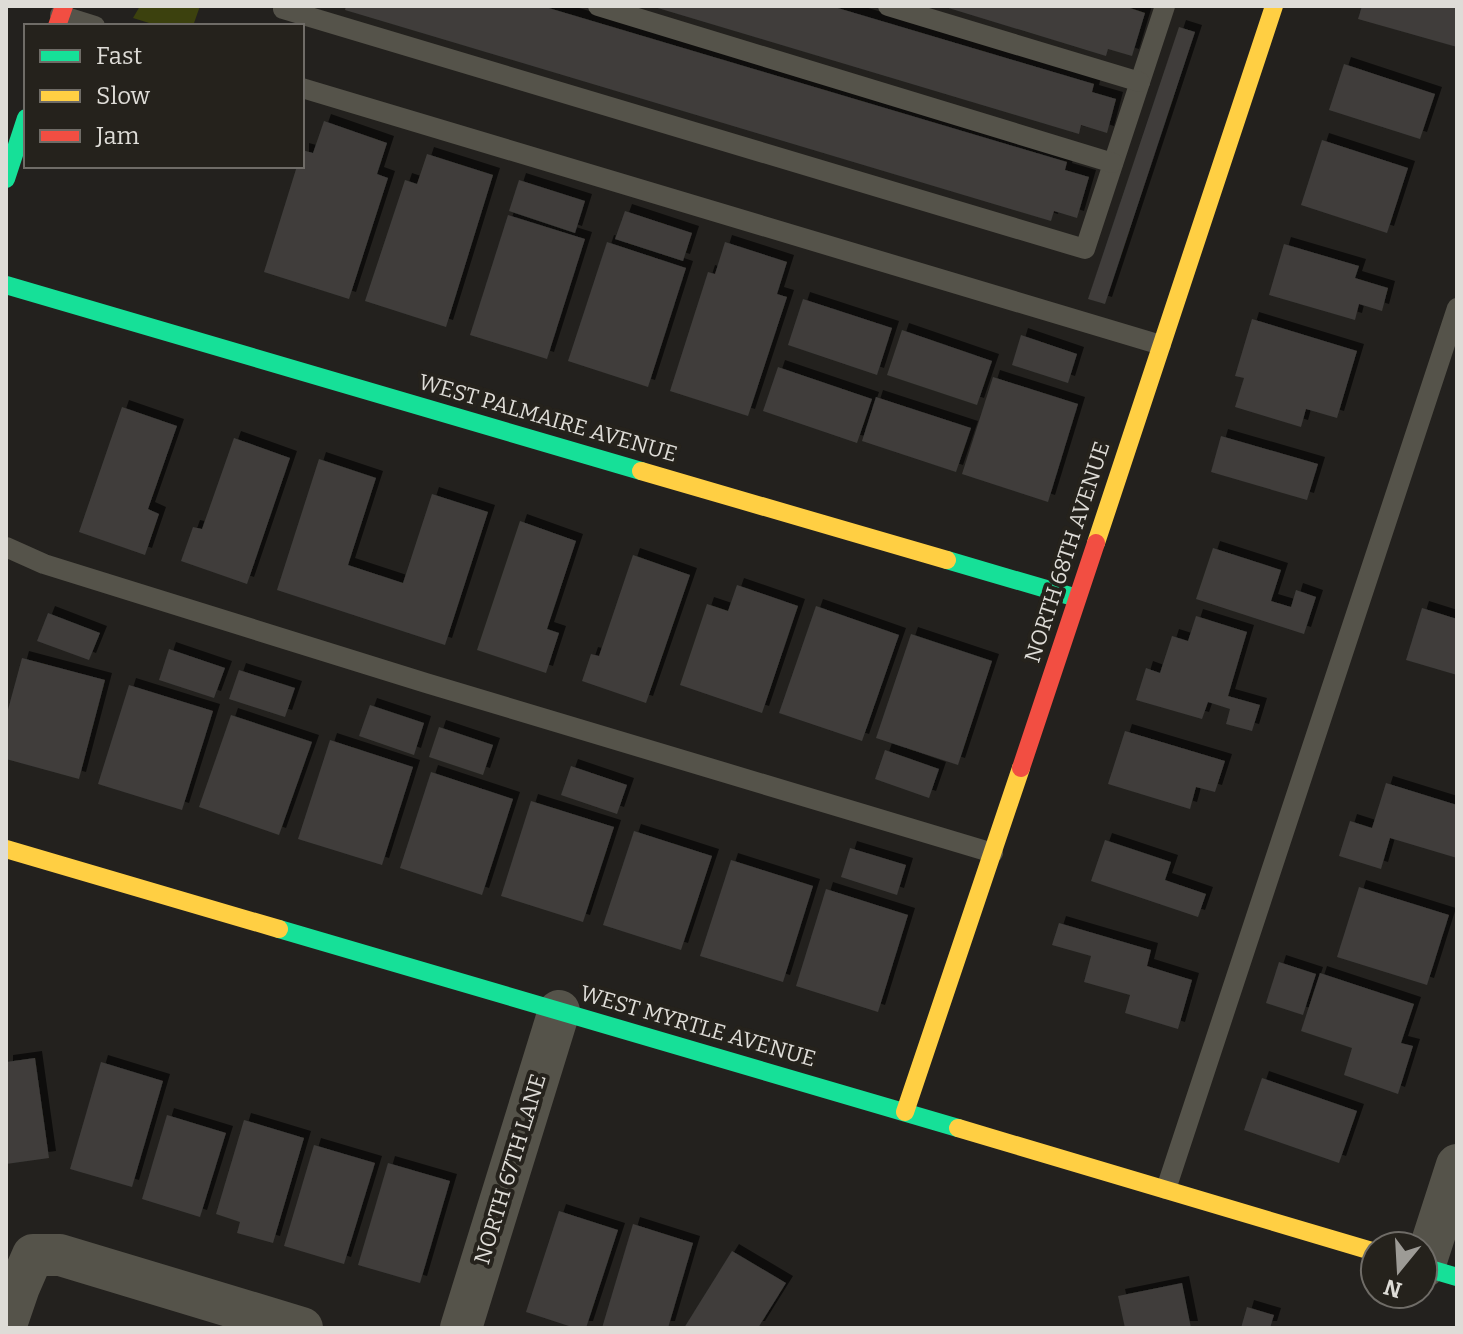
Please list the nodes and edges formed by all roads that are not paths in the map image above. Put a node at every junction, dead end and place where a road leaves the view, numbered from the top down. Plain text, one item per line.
1 (284, 6) edge
2 (598, 6) edge
3 (888, 6) edge
4 (1165, 6) edge
5 (1274, 6) edge
6 (60, 16) edge
7 (88, 24) edge
8 (1140, 82) junction
9 (304, 89) edge
10 (24, 124) edge
11 (1113, 163) junction
12 (6, 179) edge
13 (6, 285) edge
14 (1457, 308) edge
15 (1161, 345) junction
16 (6, 547) edge
17 (1077, 598) junction
18 (6, 849) edge
19 (993, 853) junction
20 (559, 1011) junction
21 (905, 1112) junction
22 (1457, 1165) edge
23 (1166, 1189) junction
24 (1435, 1230) edge
25 (1359, 1247) edge
26 (6, 1325) edge
27 (302, 1328) edge
28 (461, 1328) edge

1 - 11 lane
2 - 11 lane
3 - 8 lane
4 - 8 lane
5 - 15 street, NORTH 68TH AVENUE
6 - 7 lane
8 - 11 lane
9 - 15 lane
10 - 12 street
13 - 17 street, WEST PALMAIRE AVENUE
14 - 23 lane
15 - 17 street, NORTH 68TH AVENUE
16 - 19 lane
17 - 19 street, NORTH 68TH AVENUE
18 - 20 street, WEST MYRTLE AVENUE
19 - 21 street, NORTH 68TH AVENUE
20 - 21 street, WEST MYRTLE AVENUE
20 - 28 street, NORTH 67TH LANE
21 - 23 street, WEST MYRTLE AVENUE
22 - 24 street
23 - 25 street, WEST MYRTLE AVENUE
26 - 27 street

